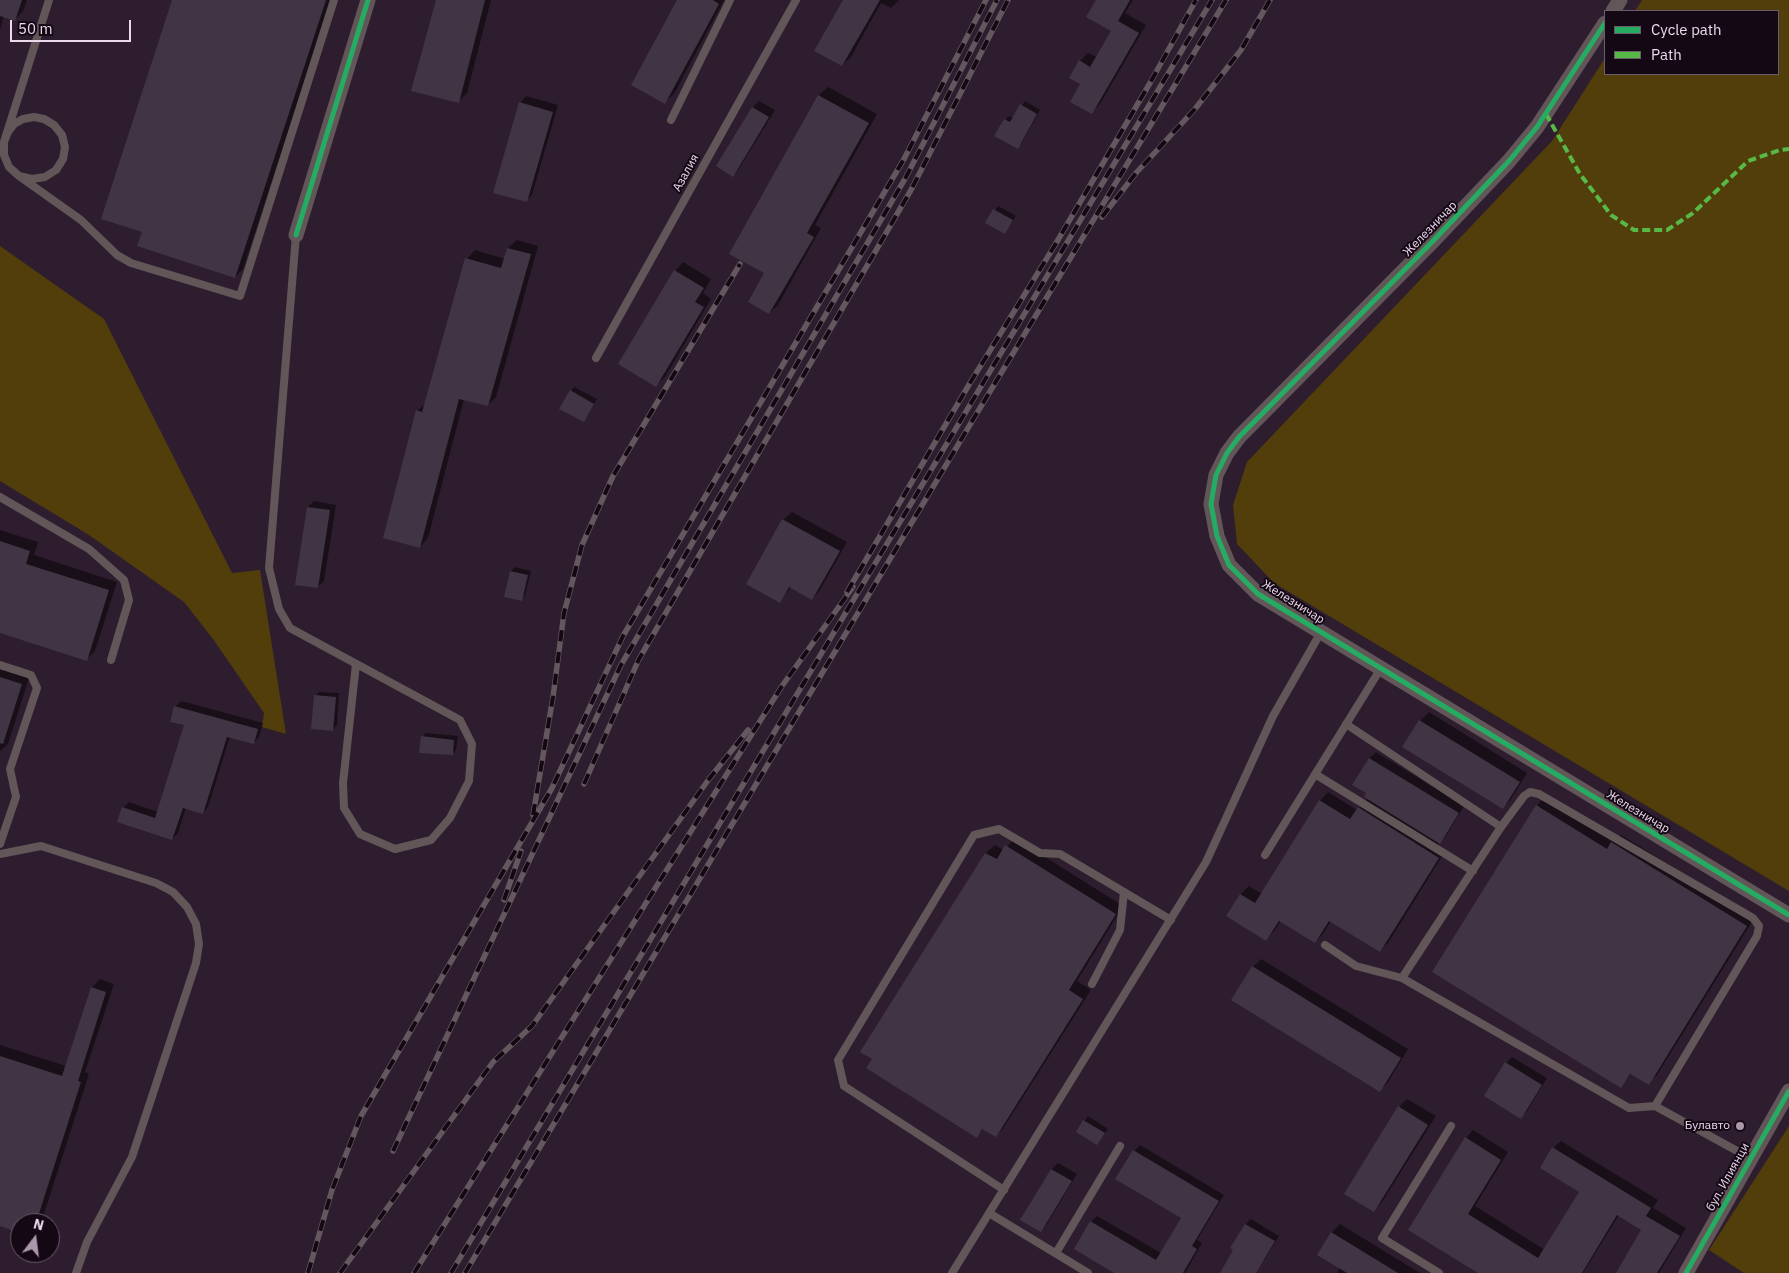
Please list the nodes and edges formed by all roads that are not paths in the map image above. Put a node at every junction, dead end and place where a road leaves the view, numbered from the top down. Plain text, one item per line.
1 (49, 0) edge
2 (334, 0) edge
3 (368, 0) edge
4 (730, 0) edge
5 (796, 0) edge
6 (1604, 25) edge
7 (671, 120) dead end
8 (4, 142) junction
9 (19, 176) junction
10 (296, 235) joint
11 (596, 358) dead end
12 (0, 497) edge
13 (1321, 632) junction
14 (111, 660) dead end
15 (356, 664) junction
16 (0, 665) edge
17 (1380, 668) junction
18 (1346, 724) junction
19 (1315, 774) junction
20 (1501, 827) junction
21 (0, 844) edge
22 (0, 854) edge
23 (1265, 855) dead end
24 (1473, 871) junction
25 (1124, 892) junction
26 (1789, 915) edge
27 (1170, 920) junction
28 (1325, 945) dead end
29 (1402, 978) junction
30 (1092, 984) dead end
31 (1789, 1091) edge
32 (1655, 1106) junction
33 (1451, 1126) dead end
34 (1120, 1146) dead end
35 (1750, 1158) junction
36 (1004, 1190) junction
37 (990, 1213) junction
38 (1056, 1253) junction
39 (1075, 1270) edge
40 (76, 1273) edge
41 (952, 1273) edge
42 (1088, 1273) edge
43 (1439, 1273) edge
44 (1686, 1273) edge

1 - 8 lane
2 - 9 lane
3 - 10 street
4 - 7 lane
5 - 11 lane, Азалия
6 - 13 street, Железничар
8 - 9 lane
8 - 9 lane
10 - 15 lane
12 - 14 lane
13 - 17 street, Железничар
13 - 27 lane
15 - 15 lane
16 - 21 lane
17 - 18 lane
17 - 26 street, Железничар
18 - 19 lane
18 - 20 lane
19 - 23 lane
19 - 24 lane
20 - 24 lane
20 - 32 lane
22 - 40 lane
24 - 29 lane
25 - 27 lane
25 - 30 lane
25 - 36 lane
27 - 36 lane
28 - 29 lane
29 - 32 lane
31 - 35 street, бул. Илиянци
32 - 35 lane
33 - 43 lane
34 - 38 lane
35 - 44 street, бул. Илиянци
36 - 37 lane
37 - 38 lane
37 - 41 lane
38 - 39 lane
39 - 42 lane

